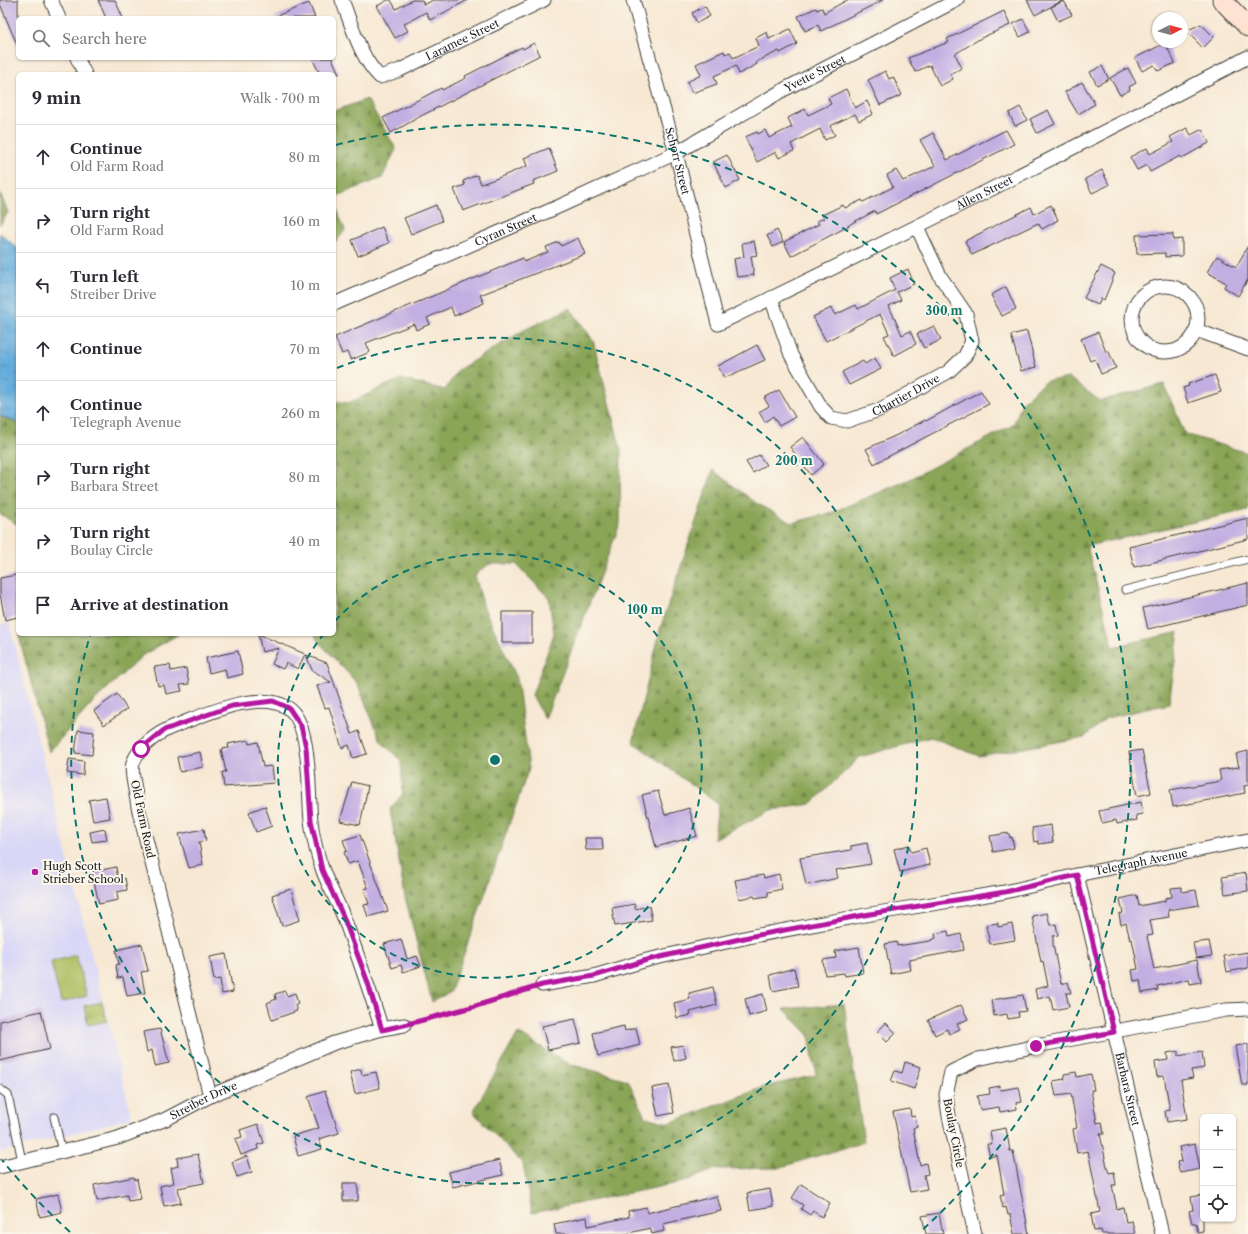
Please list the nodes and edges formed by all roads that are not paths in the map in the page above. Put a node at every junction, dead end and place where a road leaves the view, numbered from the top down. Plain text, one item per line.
1 (51, 0) edge
2 (342, 0) edge
3 (544, 0) edge
4 (633, 0) edge
5 (957, 0) edge
6 (1222, 0) edge
7 (58, 16) edge
8 (1248, 27) edge
9 (1248, 57) edge
10 (78, 60) edge
11 (84, 72) edge
12 (676, 153) junction
13 (917, 227) junction
14 (771, 298) junction
15 (336, 303) edge
16 (718, 324) joint
17 (1196, 330) junction
18 (1248, 349) edge
19 (1248, 559) edge
20 (1125, 590) dead end
21 (1248, 840) edge
22 (1077, 875) junction
23 (542, 985) road end
24 (1248, 1010) edge
25 (404, 1025) road end
26 (382, 1030) junction
27 (1114, 1032) junction
28 (0, 1089) edge
29 (210, 1096) junction
30 (54, 1117) dead end
31 (62, 1152) junction
32 (22, 1161) junction
33 (0, 1167) edge
34 (975, 1234) edge
35 (1162, 1234) edge

1 - 7 street
2 - 3 street, Laramee Street
4 - 12 street, Schorr Street
5 - 12 street, Yvette Street
6 - 8 main road
9 - 13 street, Allen Street
10 - 11 street
12 - 15 street, Cyran Street
12 - 16 street, Schorr Street
13 - 14 street, Allen Street
13 - 14 street, Chartier Drive
14 - 16 street, Allen Street
17 - 17 street
17 - 18 street
19 - 20 lane
21 - 22 street, Telegraph Avenue
22 - 23 street, Telegraph Avenue
22 - 27 street, Barbara Street
24 - 27 street, Boulay Circle
25 - 26 street, Streiber Drive
26 - 29 street, Streiber Drive
26 - 29 street, Old Farm Road
27 - 34 street, Boulay Circle
27 - 35 street, Barbara Street
28 - 32 lane
29 - 31 street, Streiber Drive
30 - 31 lane
31 - 32 street, Streiber Drive
32 - 33 street, Streiber Drive

